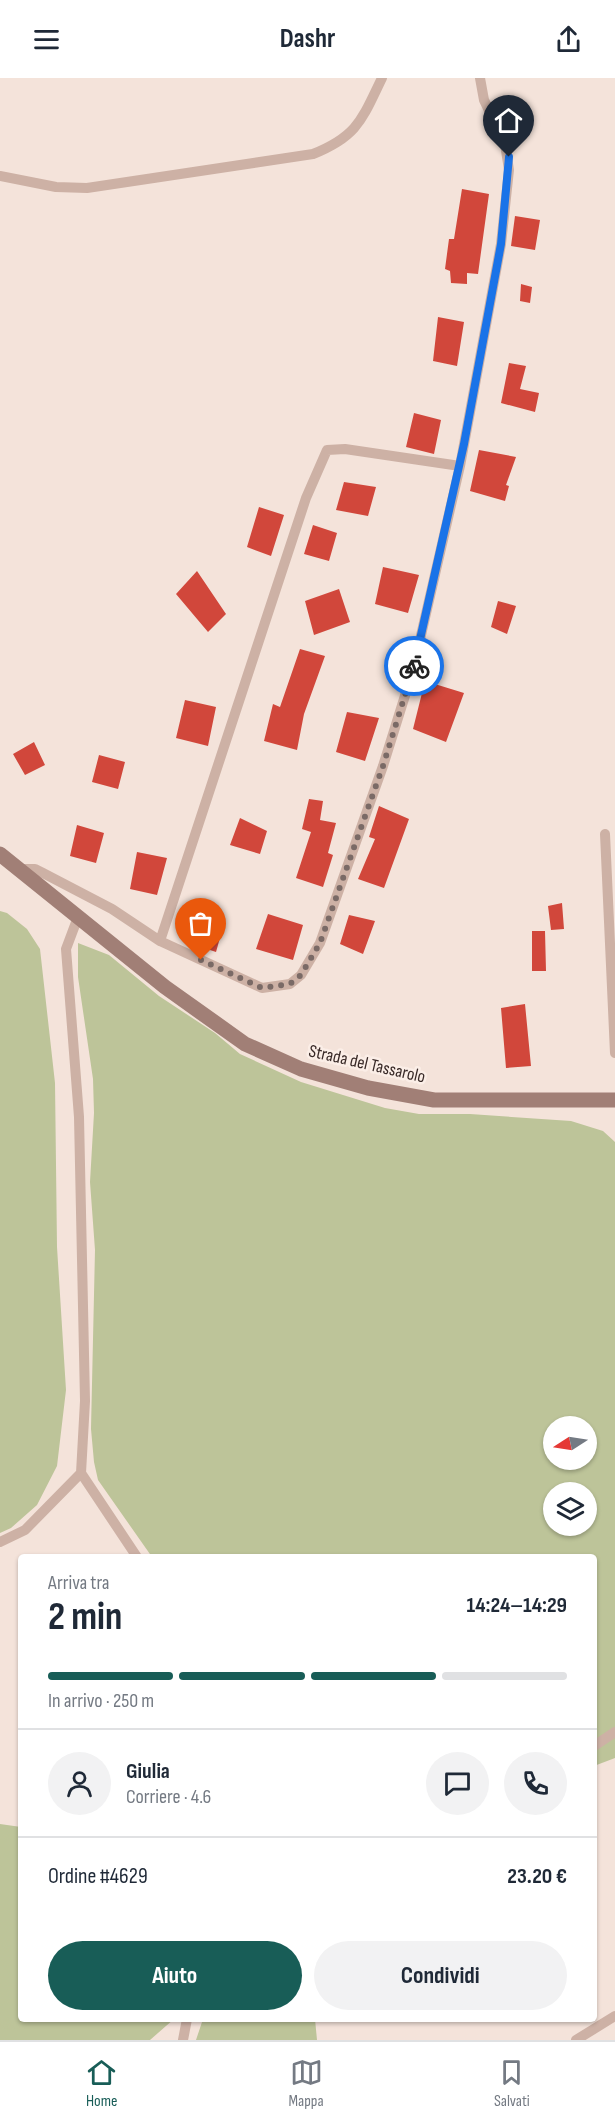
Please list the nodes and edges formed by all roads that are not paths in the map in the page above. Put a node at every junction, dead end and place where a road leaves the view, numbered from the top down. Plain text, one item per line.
1 (382, 78) edge
2 (480, 78) edge
3 (0, 176) edge
4 (460, 466) junction
5 (605, 834) dead end
6 (0, 854) edge
7 (16, 869) junction
8 (78, 917) junction
9 (160, 941) junction
10 (615, 1053) edge
11 (615, 1100) edge
12 (81, 1473) junction
13 (0, 1542) edge
14 (135, 1554) edge
15 (615, 1732) edge
16 (597, 1744) edge
17 (615, 2016) edge
18 (186, 2022) edge
19 (183, 2040) edge
20 (576, 2040) edge

1 - 3 street
2 - 4 street
4 - 9 street
4 - 9 street
5 - 10 street
6 - 7 main road, Strada del Tassarolo
7 - 8 main road, Strada del Tassarolo
7 - 9 street
8 - 11 main road, Strada del Tassarolo
8 - 12 street
12 - 13 street
12 - 14 street
15 - 16 street
17 - 20 street
18 - 19 street

